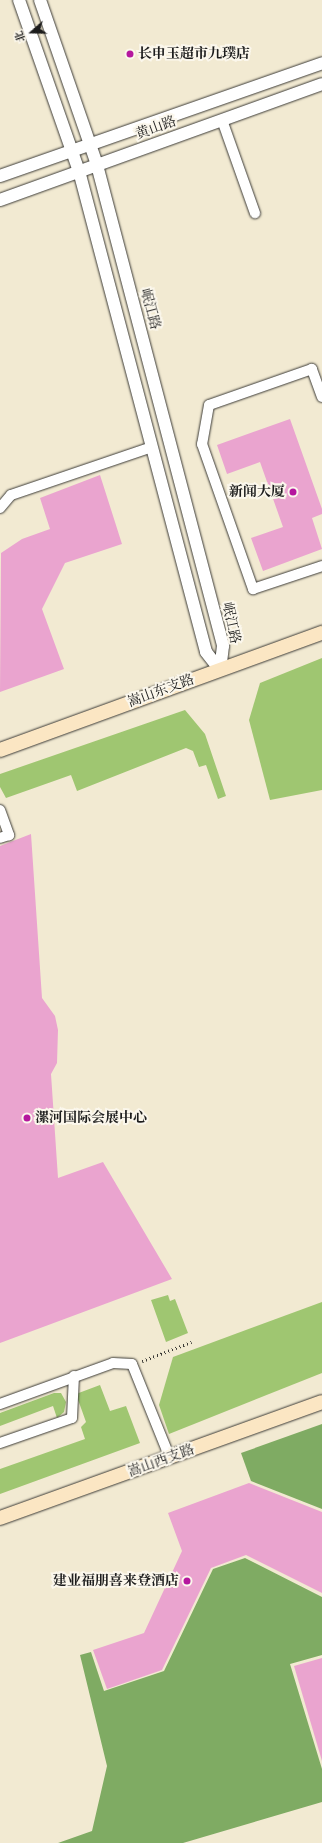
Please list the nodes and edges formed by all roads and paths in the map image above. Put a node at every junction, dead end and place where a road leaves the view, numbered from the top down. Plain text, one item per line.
1 (19, 0) edge
2 (40, 0) edge
3 (322, 63) edge
4 (322, 84) edge
5 (222, 120) junction
6 (90, 143) junction
7 (72, 149) junction
8 (97, 165) junction
9 (79, 171) junction
10 (0, 176) edge
11 (0, 200) edge
12 (255, 213) dead end
13 (322, 397) edge
14 (152, 447) junction
15 (0, 508) edge
16 (322, 566) edge
17 (322, 633) edge
18 (220, 670) junction
19 (0, 750) edge
20 (0, 810) edge
21 (0, 838) edge
22 (191, 1342) dead end
23 (132, 1364) junction
24 (74, 1376) junction
25 (322, 1402) edge
26 (0, 1404) edge
27 (0, 1443) edge
28 (170, 1458) junction
29 (0, 1518) edge

1 - 7 street, 岷江路
2 - 6 street, 岷江路
3 - 6 street, 黄山路
4 - 5 street, 黄山路
5 - 8 street, 黄山路
5 - 12 street
6 - 7 street, 黄山路
6 - 8 street, 岷江路
7 - 9 street, 岷江路
7 - 10 street, 黄山路
8 - 9 street, 黄山路
8 - 18 street, 岷江路
9 - 11 street, 黄山路
9 - 14 street, 岷江路
13 - 16 street
14 - 15 street
14 - 18 street, 岷江路
17 - 18 main road, 嵩山东支路
18 - 19 main road, 嵩山东支路
20 - 21 street
22 - 23 path
23 - 24 street
23 - 28 street
24 - 26 street
24 - 27 street
25 - 28 main road, 嵩山西支路
28 - 29 main road, 嵩山西支路

